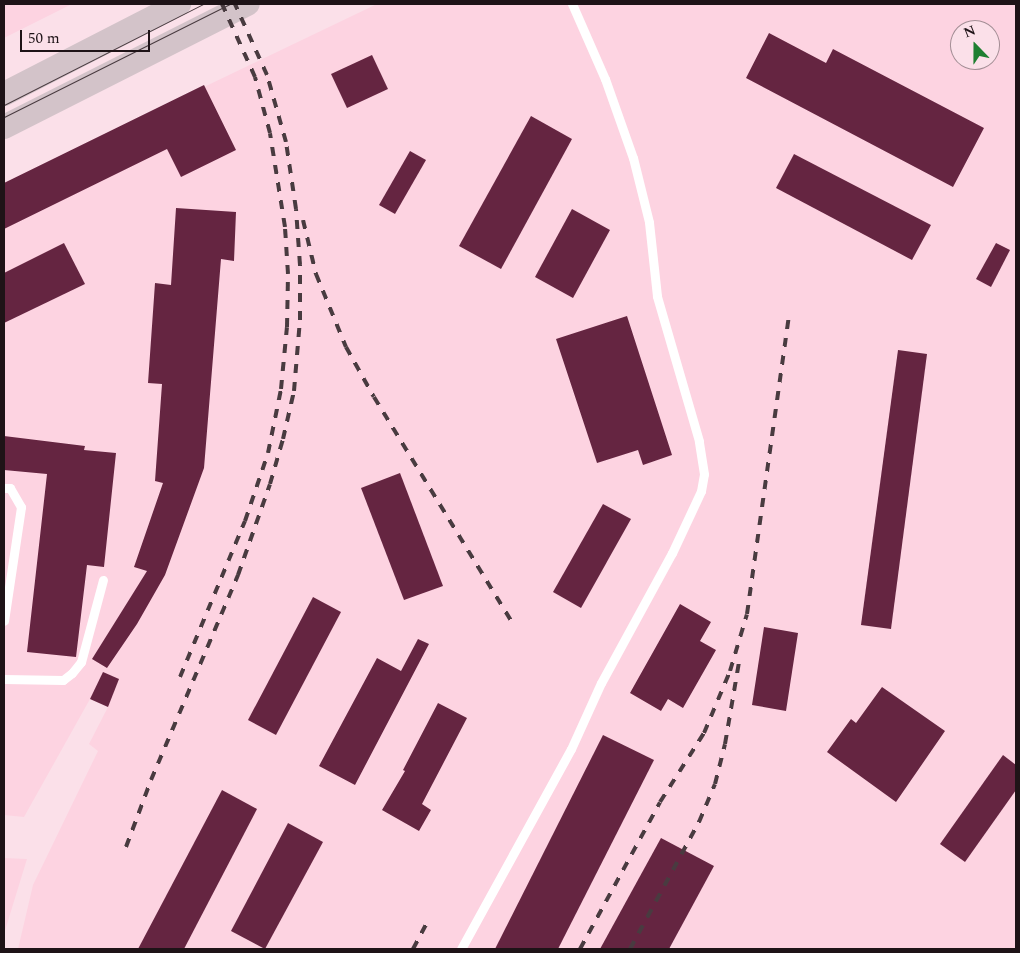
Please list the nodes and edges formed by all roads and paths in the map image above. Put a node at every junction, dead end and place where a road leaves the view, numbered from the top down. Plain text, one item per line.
1 (179, 4) edge
2 (248, 4) edge
3 (572, 4) edge
4 (4, 94) edge
5 (4, 127) edge
6 (4, 488) edge
7 (103, 580) dead end
8 (4, 621) edge
9 (4, 679) edge
10 (460, 949) edge

1 - 4 main road
2 - 5 main road
3 - 10 lane
6 - 8 lane
7 - 9 lane

